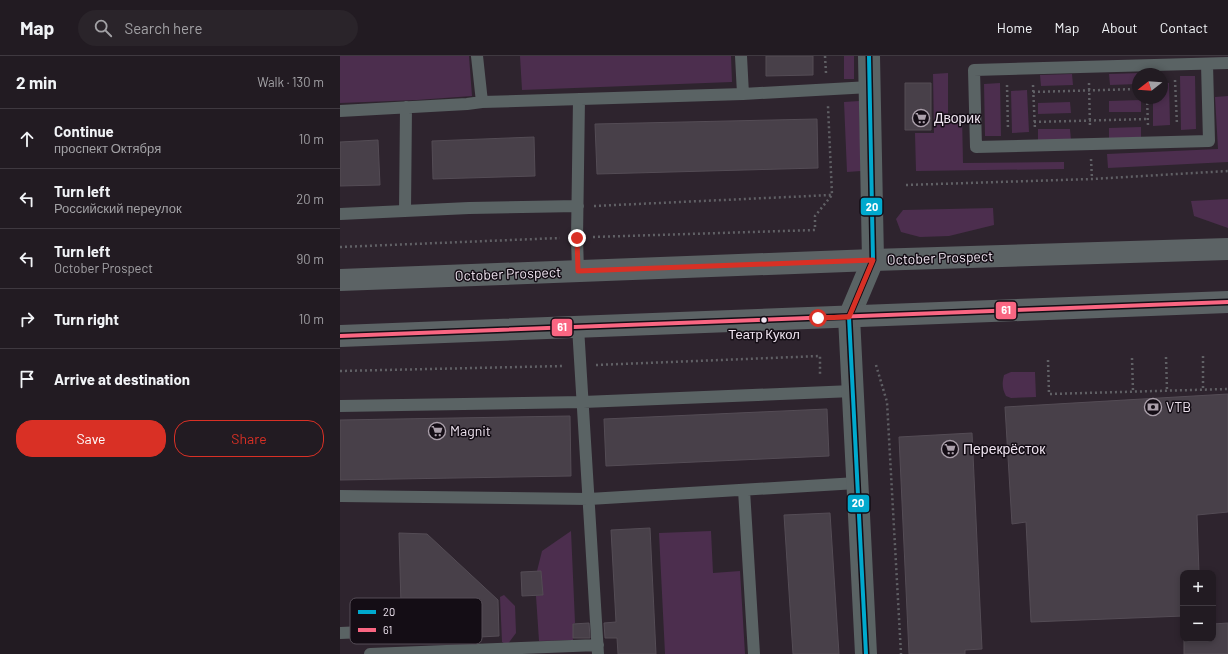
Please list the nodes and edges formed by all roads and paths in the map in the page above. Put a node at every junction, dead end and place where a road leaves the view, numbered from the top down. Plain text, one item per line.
1 (478, 56) edge
2 (741, 56) edge
3 (825, 56) edge
4 (869, 56) edge
5 (1228, 63) edge
6 (1175, 64) junction
7 (1207, 64) junction
8 (1089, 67) junction
9 (1033, 68) junction
10 (1006, 69) junction
11 (870, 87) junction
12 (827, 90) junction
13 (1132, 90) edge
14 (1089, 91) junction
15 (1033, 92) junction
16 (743, 94) junction
17 (579, 99) junction
18 (482, 102) junction
19 (1147, 104) edge
20 (406, 107) junction
21 (340, 111) edge
22 (1148, 119) junction
23 (1090, 120) junction
24 (1034, 122) junction
25 (1148, 142) junction
26 (1177, 142) junction
27 (1090, 144) junction
28 (1009, 146) junction
29 (1035, 146) junction
30 (1228, 171) edge
31 (1092, 179) junction
32 (906, 185) dead end
33 (832, 195) junction
34 (578, 206) junction
35 (405, 211) junction
36 (340, 214) edge
37 (815, 230) dead end
38 (1228, 249) edge
39 (873, 260) junction
40 (578, 271) junction
41 (340, 280) edge
42 (1228, 302) edge
43 (849, 317) junction
44 (578, 327) junction
45 (340, 336) edge
46 (1203, 356) dead end
47 (1166, 357) dead end
48 (1132, 358) dead end
49 (1048, 360) dead end
50 (876, 365) dead end
51 (1228, 389) edge
52 (853, 390) junction
53 (1167, 390) junction
54 (1203, 390) junction
55 (1133, 391) junction
56 (583, 402) junction
57 (340, 406) edge
58 (857, 483) junction
59 (744, 490) junction
60 (340, 496) edge
61 (589, 499) junction
62 (340, 633) edge
63 (350, 633) edge
64 (598, 649) edge
65 (370, 654) edge
66 (754, 654) edge
67 (866, 654) edge
68 (901, 654) edge

1 - 18 lane
2 - 16 lane
3 - 12 path
4 - 11 street
5 - 7 lane
6 - 7 lane
6 - 8 lane
6 - 26 path
7 - 26 lane
8 - 9 lane
8 - 14 path
9 - 10 lane
9 - 15 path
10 - 28 path
10 - 28 lane
11 - 12 lane
11 - 39 street
12 - 16 lane
12 - 33 path
13 - 14 path
14 - 15 path
14 - 23 path
15 - 24 path
16 - 17 lane
17 - 18 lane
17 - 34 lane
18 - 20 lane
19 - 22 path
20 - 21 lane
20 - 35 lane
22 - 23 path
22 - 25 path
23 - 24 path
23 - 27 path
24 - 29 path
25 - 26 lane
25 - 27 lane
27 - 29 lane
27 - 31 path
28 - 29 lane
30 - 31 path
31 - 32 path
33 - 34 path
33 - 37 path
34 - 35 lane
34 - 40 lane
35 - 36 lane
38 - 39 main road, October Prospect
39 - 40 main road, October Prospect
39 - 43 street
40 - 41 main road, October Prospect
42 - 43 main road
43 - 44 main road
43 - 52 street
44 - 45 main road
44 - 56 lane
46 - 54 path
47 - 53 path
48 - 55 path
49 - 55 path
50 - 68 path
51 - 54 path
52 - 56 lane
52 - 58 street
53 - 54 path
53 - 55 path
56 - 57 lane
56 - 61 lane
58 - 59 lane
58 - 67 street
59 - 61 lane
59 - 66 lane
60 - 61 lane
61 - 64 lane
62 - 63 lane
64 - 65 lane

